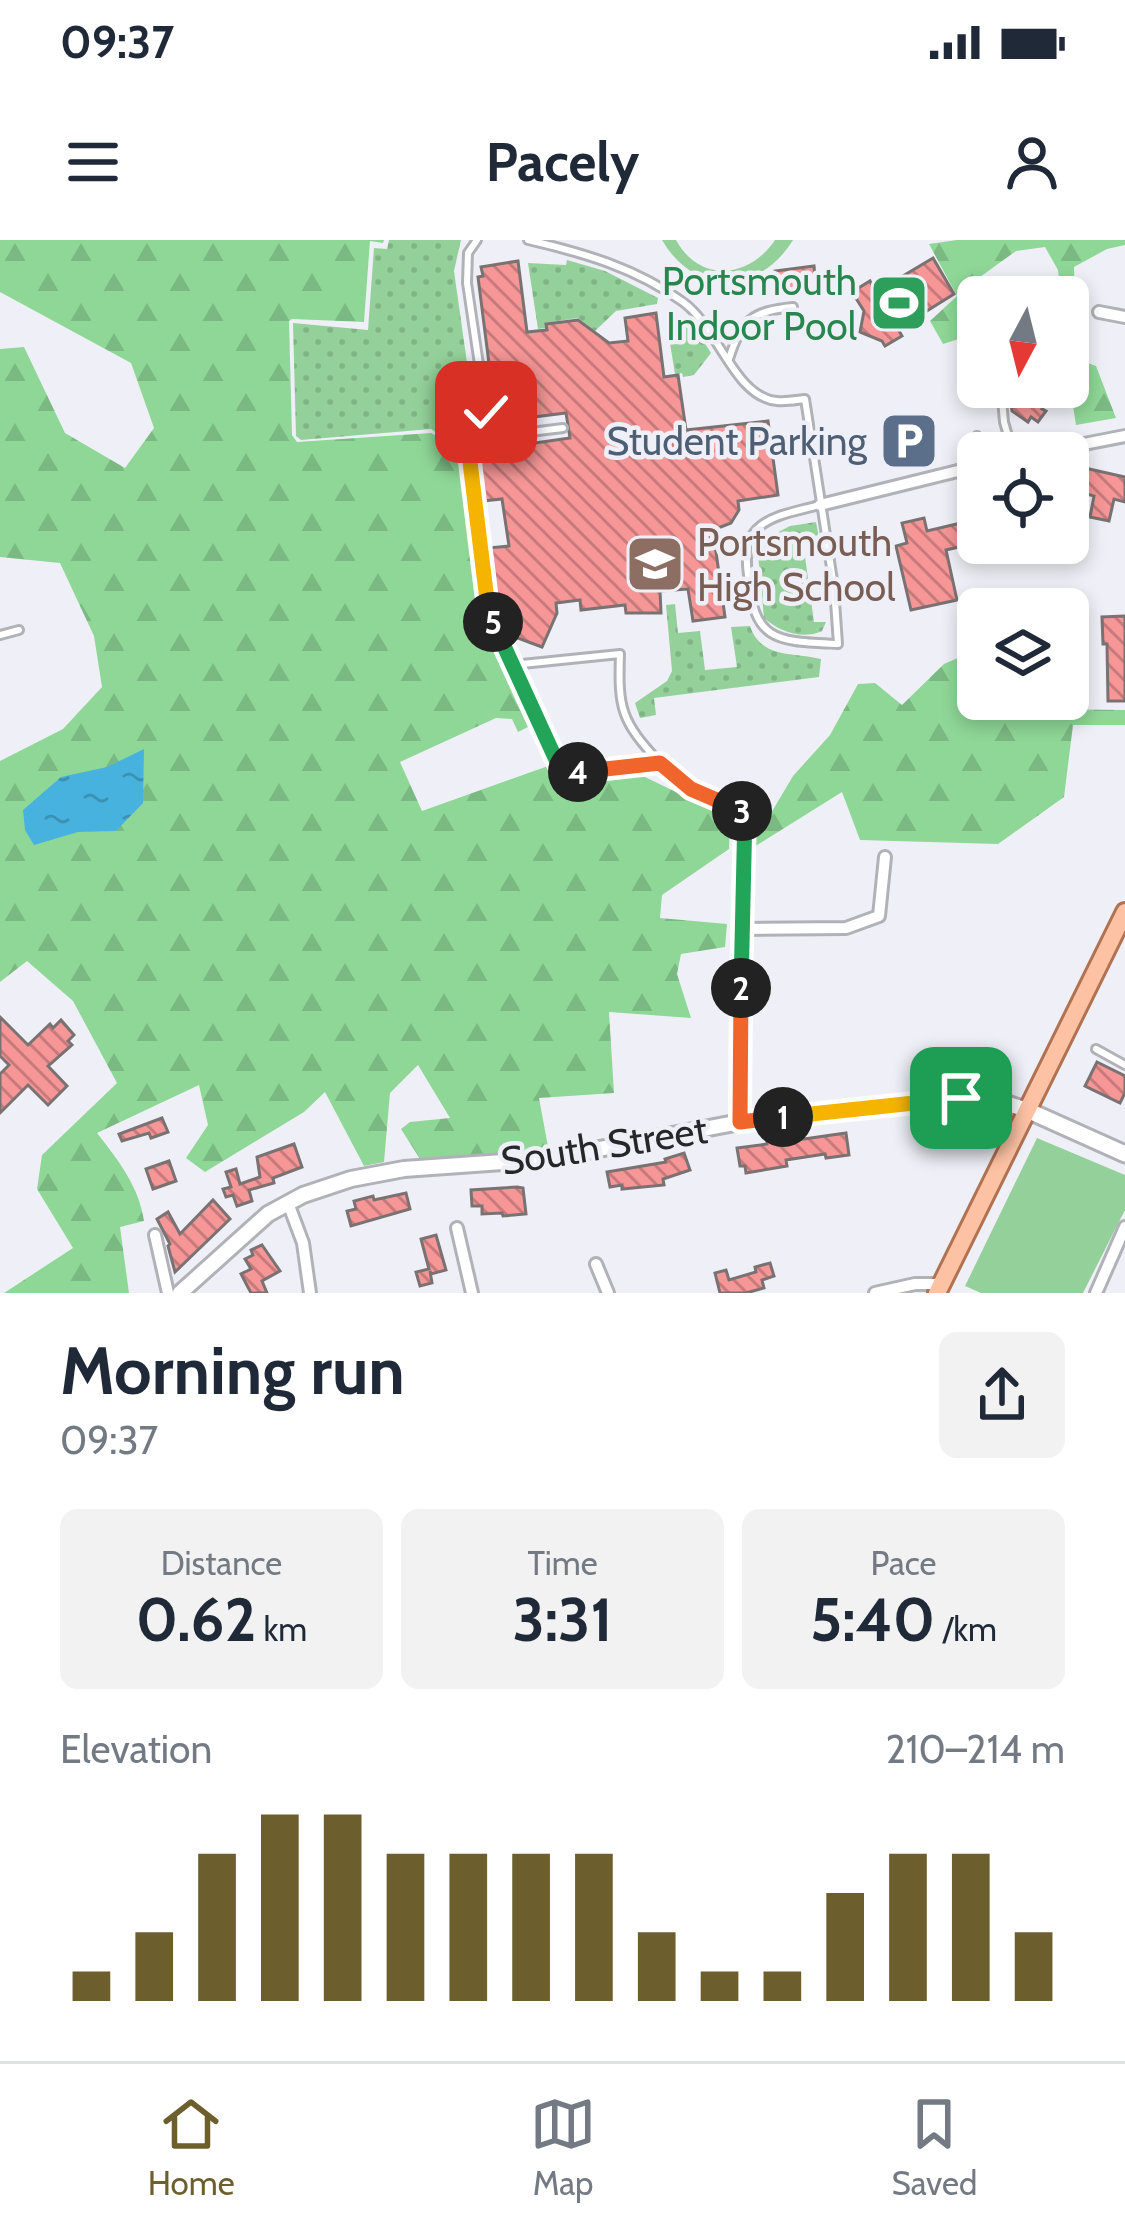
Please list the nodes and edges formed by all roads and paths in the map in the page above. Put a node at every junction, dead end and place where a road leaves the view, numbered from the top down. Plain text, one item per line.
1 (478, 240) edge
2 (528, 240) edge
3 (793, 307) dead end
4 (1099, 313) dead end
5 (1125, 317) edge
6 (728, 359) junction
7 (563, 428) dead end
8 (1125, 436) edge
9 (474, 439) junction
10 (1089, 443) edge
11 (957, 471) edge
12 (820, 505) junction
13 (19, 630) dead end
14 (0, 635) edge
15 (512, 665) junction
16 (660, 763) junction
17 (742, 850) joint
18 (885, 857) dead end
19 (1125, 912) edge
20 (743, 929) junction
21 (1096, 1049) dead end
22 (1125, 1065) edge
23 (1027, 1110) junction
24 (740, 1122) junction
25 (1125, 1154) edge
26 (288, 1203) junction
27 (1125, 1227) edge
28 (457, 1228) dead end
29 (155, 1235) dead end
30 (596, 1264) dead end
31 (939, 1289) edge
32 (168, 1293) edge
33 (180, 1293) edge
34 (310, 1293) edge
35 (472, 1293) edge
36 (608, 1293) edge
37 (875, 1293) edge
38 (1096, 1293) edge

1 - 9 lane
2 - 6 lane
3 - 6 lane
4 - 5 street
6 - 12 lane
7 - 9 lane
8 - 10 street
9 - 15 lane
11 - 12 street
12 - 12 lane
13 - 14 lane
15 - 16 lane
15 - 16 lane
16 - 17 lane
17 - 20 street
18 - 20 street
19 - 23 main road
20 - 24 street
21 - 22 lane
23 - 24 street, South Street
23 - 25 main road, South Street
23 - 31 main road
24 - 26 street, South Street
26 - 33 street, South Street
26 - 34 street
27 - 38 street
28 - 35 street
29 - 32 street
30 - 36 street
31 - 37 street

